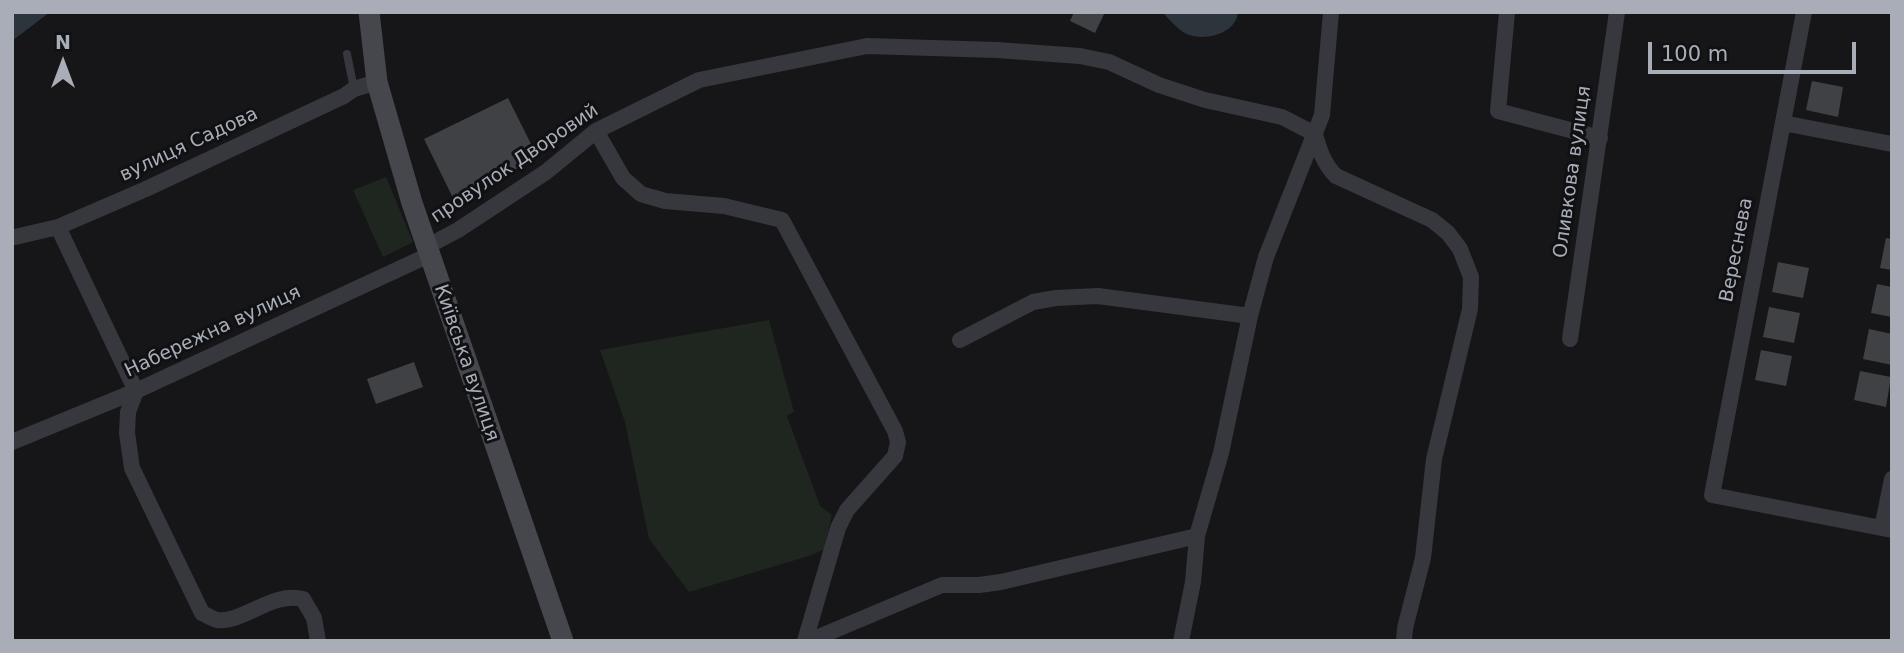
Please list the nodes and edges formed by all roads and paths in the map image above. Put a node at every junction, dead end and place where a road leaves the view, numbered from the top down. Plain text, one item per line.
1 (369, 12) edge
2 (1331, 12) edge
3 (1507, 12) edge
4 (1617, 12) edge
5 (1804, 12) edge
6 (347, 54) dead end
7 (377, 82) junction
8 (354, 89) junction
9 (1783, 123) junction
10 (596, 131) junction
11 (1315, 134) junction
12 (1600, 138) junction
13 (1892, 144) edge
14 (58, 227) junction
15 (15, 237) dead end
16 (428, 251) junction
17 (1250, 316) junction
18 (1570, 339) dead end
19 (960, 340) dead end
20 (136, 391) junction
21 (12, 442) edge
22 (1892, 479) edge
23 (1887, 529) edge
24 (1197, 536) junction
25 (318, 641) edge
26 (563, 641) edge
27 (807, 641) edge
28 (1181, 641) edge
29 (1404, 641) edge

1 - 7 street, Київська вулиця
2 - 11 street
3 - 12 street
4 - 12 street, Оливкова вулиця
5 - 9 street, Вереснева
6 - 8 lane
7 - 8 street, вулиця Садова
7 - 16 street, Київська вулиця
8 - 14 street, вулиця Садова
9 - 13 street
9 - 23 street, Вереснева
10 - 11 street, провулок Дворовий
10 - 16 street, провулок Дворовий
10 - 27 street
11 - 17 street
11 - 29 street
12 - 18 street, Оливкова вулиця
14 - 15 street, вулиця Садова
14 - 20 street
16 - 20 street, Набережна вулиця
16 - 26 street, Київська вулиця
17 - 19 street
17 - 24 street
20 - 21 street, Набережна вулиця
20 - 25 street
22 - 23 street
24 - 27 street
24 - 28 street

